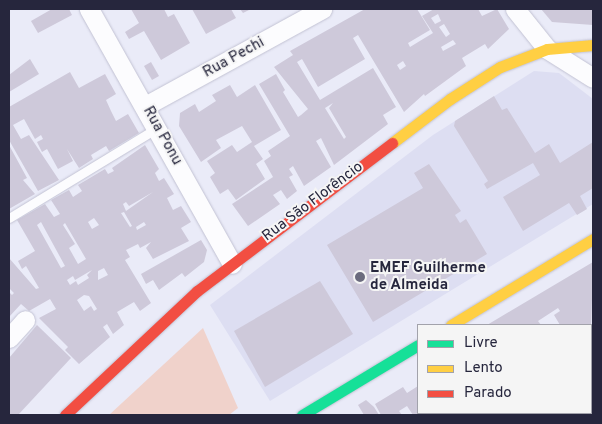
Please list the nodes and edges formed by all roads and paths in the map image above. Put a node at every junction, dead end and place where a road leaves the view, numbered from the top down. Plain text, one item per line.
1 (89, 9) edge
2 (322, 9) edge
3 (514, 9) edge
4 (593, 45) edge
5 (546, 48) junction
6 (593, 78) edge
7 (145, 106) junction
8 (158, 128) junction
9 (9, 218) edge
10 (593, 239) edge
11 (232, 264) junction
12 (25, 320) dead end
13 (453, 324) edge
14 (9, 338) edge
15 (417, 346) edge
16 (65, 415) edge
17 (302, 415) edge

1 - 7 street, Rua Ponu
2 - 7 street, Rua Pechi
3 - 5 street
4 - 5 street, Rua São Florêncio
5 - 6 street
5 - 11 street, Rua São Florêncio
7 - 8 street, Rua Ponu
8 - 9 lane
8 - 11 street, Rua Ponu
10 - 13 street
11 - 16 street, Rua São Florêncio
12 - 14 street
15 - 17 street

